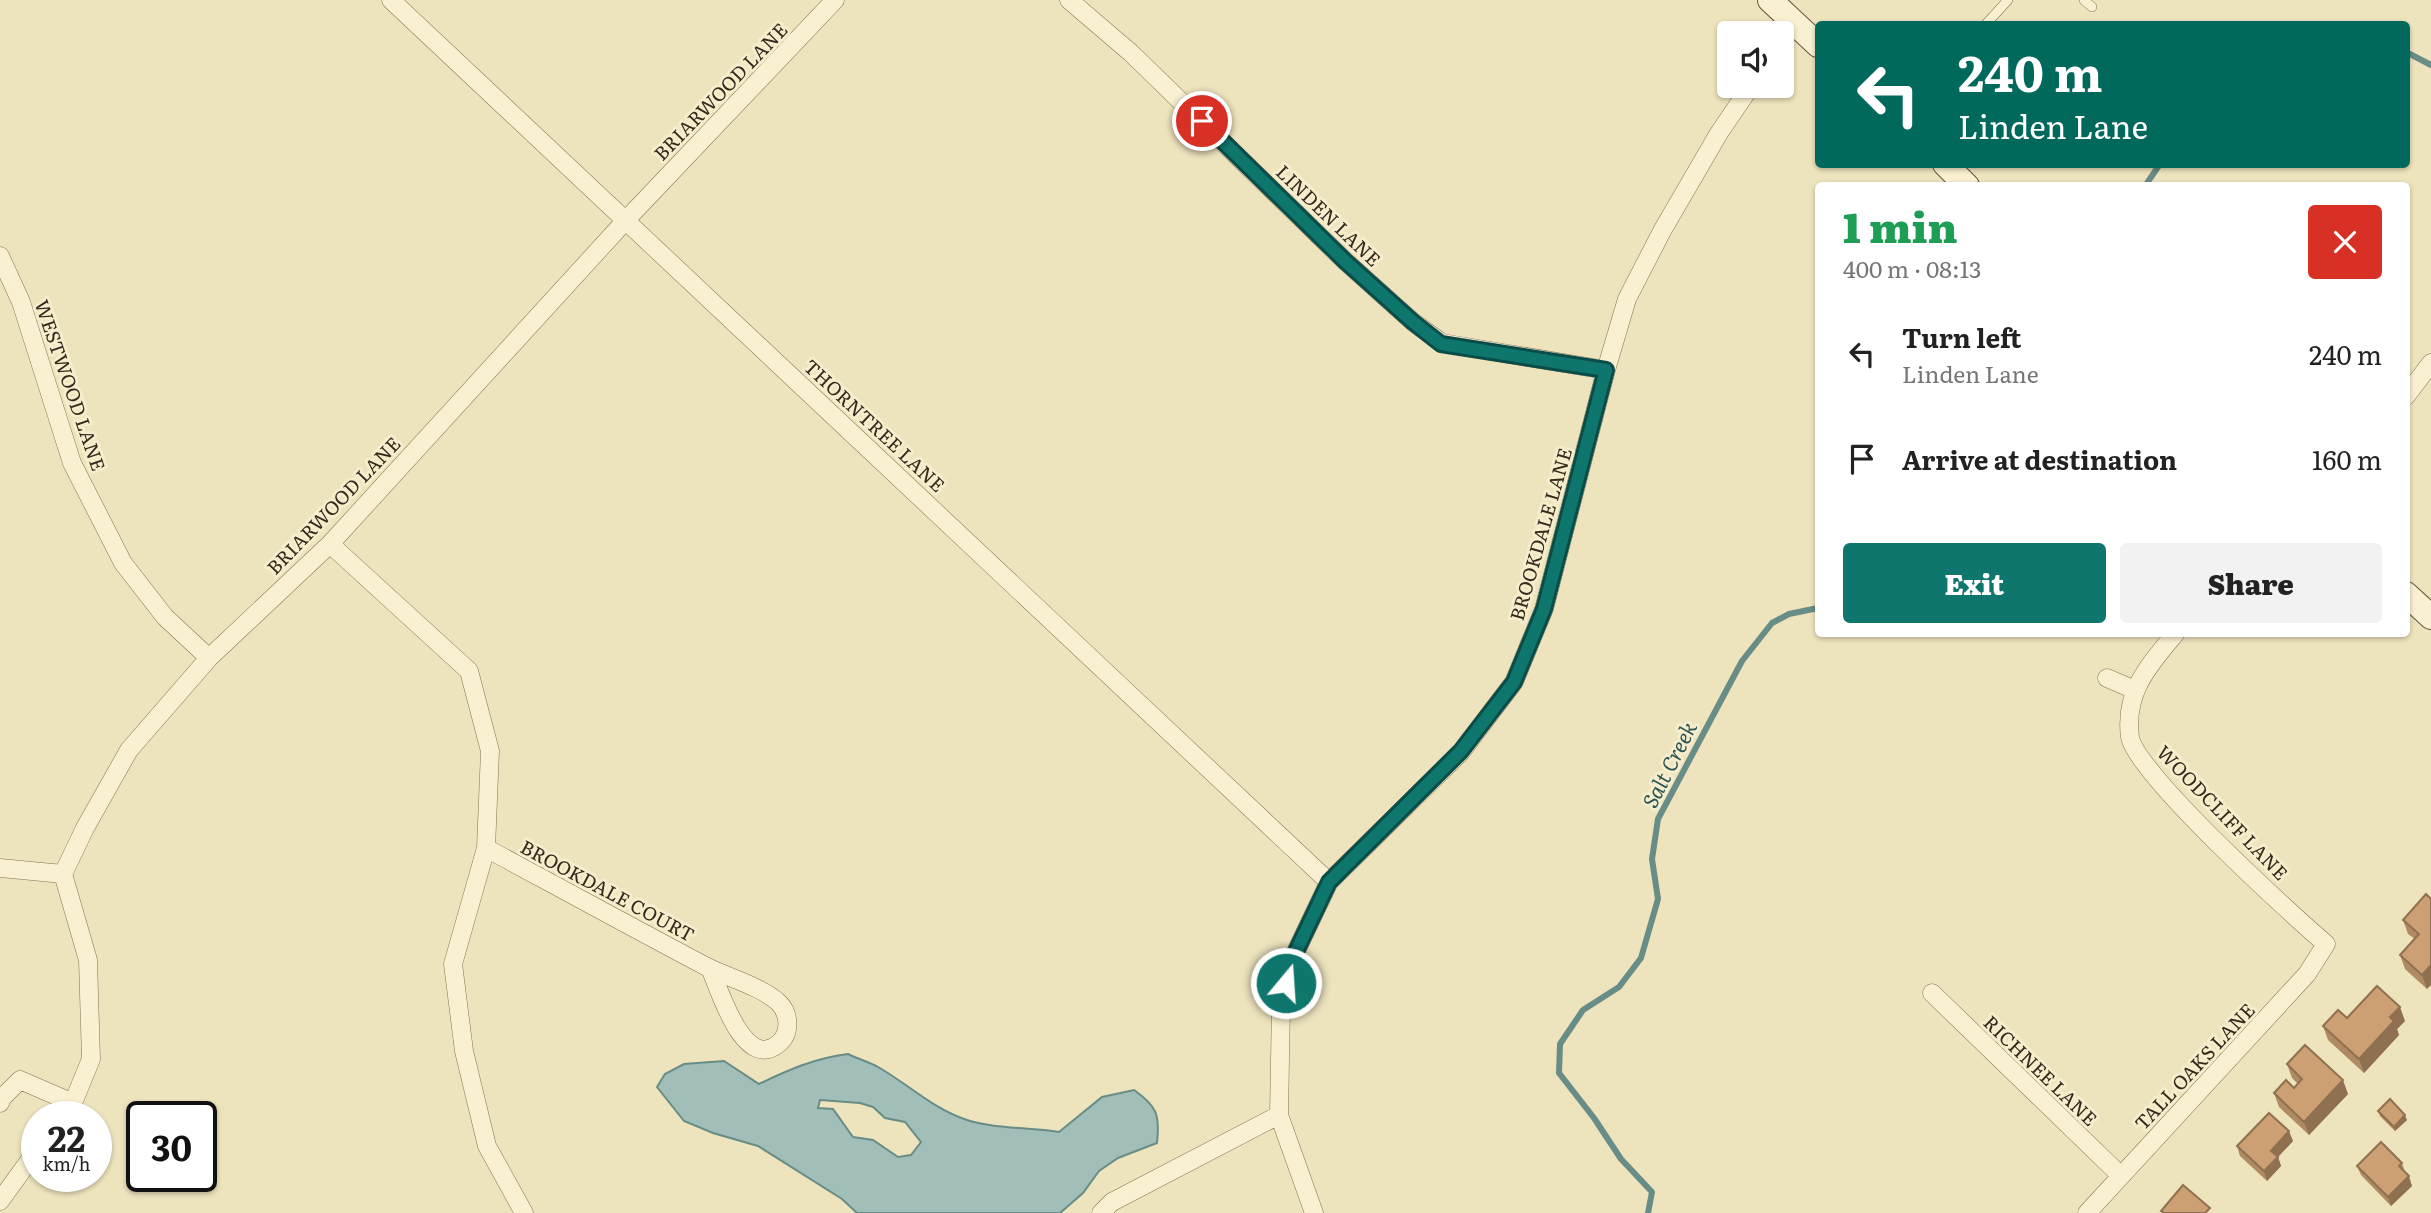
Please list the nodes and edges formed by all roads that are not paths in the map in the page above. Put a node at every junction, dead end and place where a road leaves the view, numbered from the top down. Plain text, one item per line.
1 (391, 0) edge
2 (835, 0) edge
3 (1069, 0) edge
4 (1770, 0) edge
5 (2008, 0) edge
6 (2084, 0) edge
7 (2092, 7) dead end
8 (1782, 21) edge
9 (1989, 21) edge
10 (1794, 35) edge
11 (1815, 44) edge
12 (1743, 98) edge
13 (1949, 168) edge
14 (1963, 182) edge
15 (626, 220) junction
16 (0, 256) edge
17 (2431, 363) edge
18 (1606, 370) junction
19 (2410, 391) edge
20 (330, 544) junction
21 (2410, 598) edge
22 (2431, 617) edge
23 (2173, 637) edge
24 (209, 658) junction
25 (2107, 678) dead end
26 (2134, 690) junction
27 (486, 848) junction
28 (0, 867) edge
29 (63, 874) junction
30 (1329, 882) junction
31 (2326, 944) joint
32 (710, 968) junction
33 (1932, 993) dead end
34 (53, 1101) edge
35 (71, 1101) edge
36 (0, 1103) edge
37 (1279, 1115) junction
38 (21, 1168) edge
39 (2121, 1176) junction
40 (2, 1189) edge
41 (523, 1213) edge
42 (1101, 1213) edge
43 (1314, 1213) edge
44 (2087, 1213) edge

1 - 15 street, THORNTREE LANE
2 - 15 street, BRIARWOOD LANE
3 - 18 street, LINDEN LANE
4 - 8 main road
5 - 9 lane
6 - 7 lane
10 - 11 main road
12 - 18 street, BROOKDALE LANE
13 - 14 main road
15 - 20 street, BRIARWOOD LANE
15 - 30 street, THORNTREE LANE
16 - 24 street, WESTWOOD LANE
17 - 19 street
18 - 30 street, BROOKDALE LANE
20 - 24 street, BRIARWOOD LANE
20 - 27 street
21 - 22 main road
23 - 26 street, WOODCLIFF LANE
24 - 29 street, BRIARWOOD LANE
25 - 26 street
26 - 31 street, WOODCLIFF LANE
27 - 32 street, BROOKDALE COURT
27 - 41 street
28 - 29 street
29 - 35 street
30 - 37 street, BROOKDALE LANE
31 - 39 street, TALL OAKS LANE
32 - 32 street, BROOKDALE COURT
33 - 39 street, RICHNEE LANE
34 - 36 street
37 - 42 street
37 - 43 street
38 - 40 street
39 - 44 street, TALL OAKS LANE

